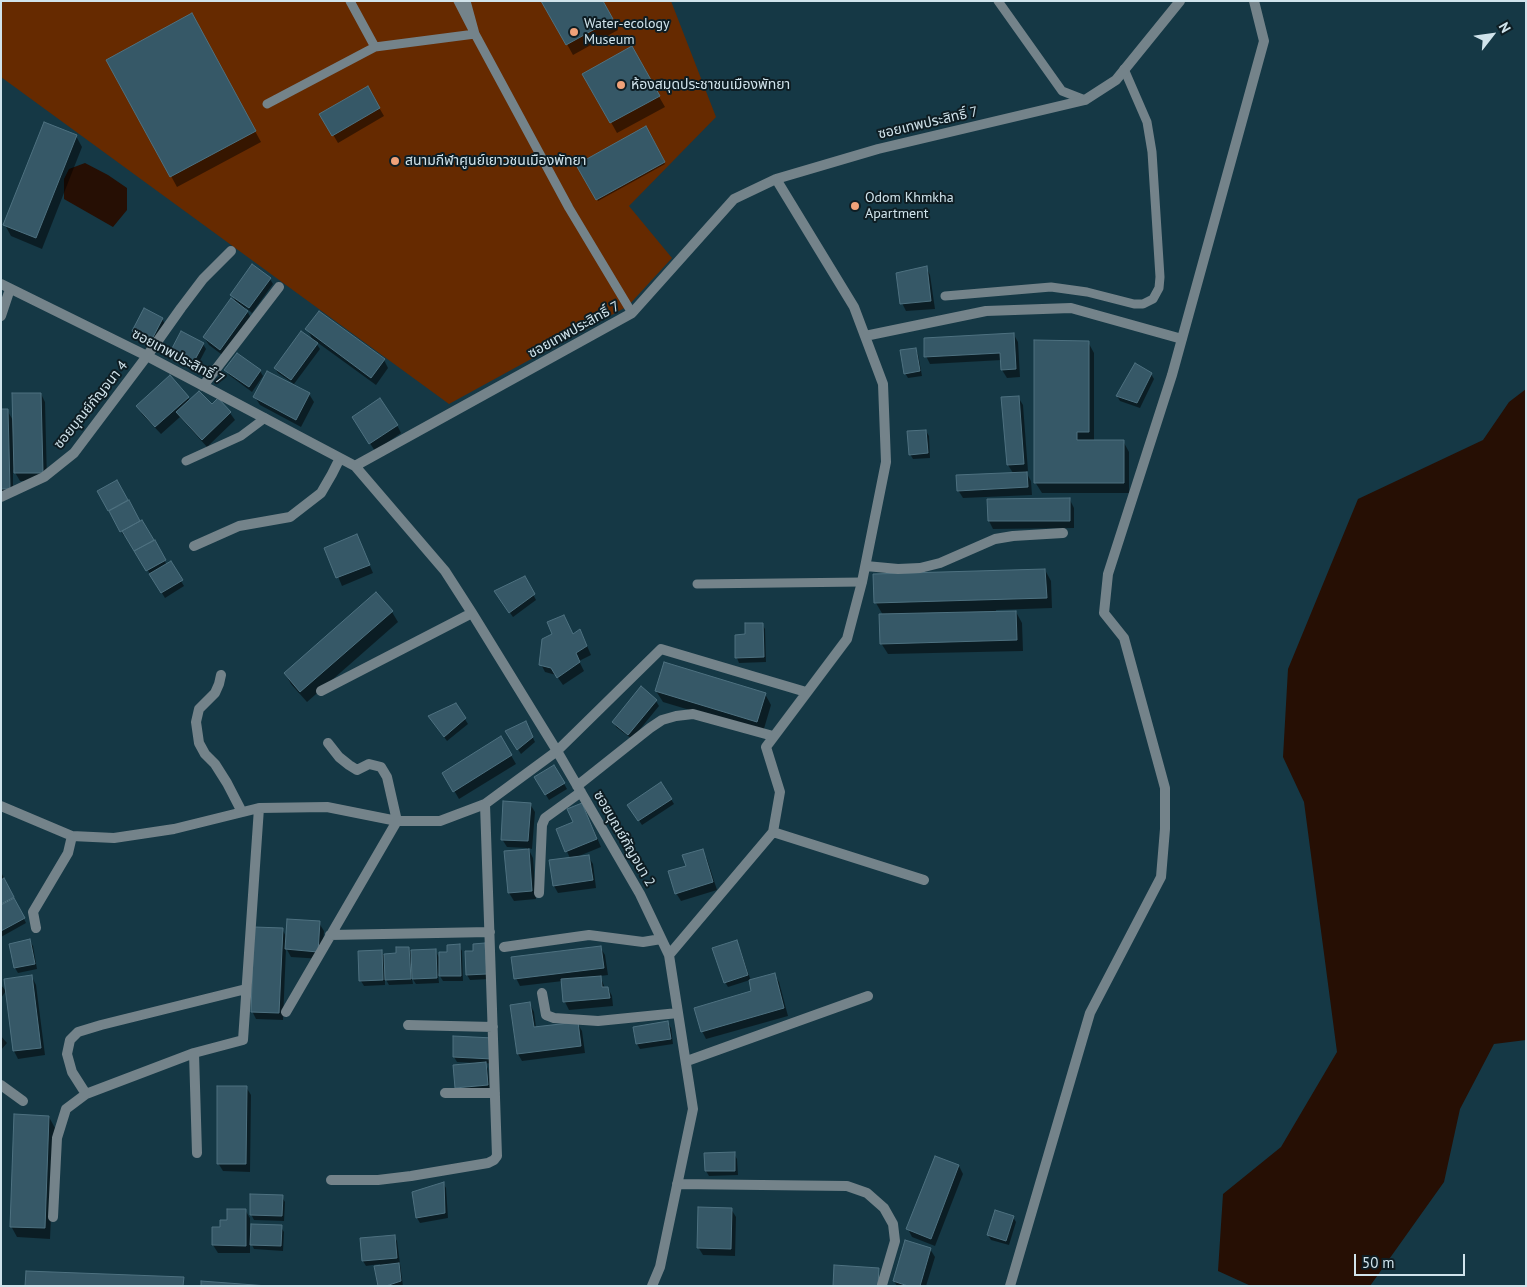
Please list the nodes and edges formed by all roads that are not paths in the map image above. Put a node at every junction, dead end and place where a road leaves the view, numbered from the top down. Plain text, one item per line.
1 (350, 1) edge
2 (458, 1) edge
3 (466, 1) edge
4 (998, 1) edge
5 (1180, 1) edge
6 (1254, 1) edge
7 (475, 34) junction
8 (375, 47) junction
9 (1124, 69) junction
10 (1085, 100) junction
11 (267, 104) dead end
12 (776, 178) junction
13 (231, 251) dead end
14 (6, 287) edge
15 (279, 287) dead end
16 (945, 296) dead end
17 (632, 313) junction
18 (1, 316) edge
19 (865, 336) junction
20 (1182, 339) junction
21 (148, 356) junction
22 (203, 386) junction
23 (265, 418) junction
24 (340, 458) junction
25 (186, 461) dead end
26 (355, 466) junction
27 (1, 496) edge
28 (1063, 534) dead end
29 (194, 546) dead end
30 (866, 566) junction
31 (862, 582) junction
32 (697, 584) dead end
33 (472, 612) junction
34 (221, 675) dead end
35 (321, 691) dead end
36 (806, 692) junction
37 (773, 736) junction
38 (328, 743) dead end
39 (557, 751) junction
40 (579, 789) junction
41 (486, 804) junction
42 (1, 806) edge
43 (258, 808) junction
44 (242, 812) junction
45 (397, 821) junction
46 (773, 832) junction
47 (72, 836) junction
48 (924, 880) dead end
49 (539, 893) dead end
50 (36, 928) dead end
51 (490, 932) junction
52 (330, 936) junction
53 (661, 939) junction
54 (504, 947) dead end
55 (668, 955) junction
56 (246, 989) junction
57 (542, 992) dead end
58 (868, 996) dead end
59 (286, 1012) dead end
60 (678, 1013) junction
61 (408, 1025) dead end
62 (493, 1027) junction
63 (194, 1053) junction
64 (687, 1061) junction
65 (1, 1085) edge
66 (445, 1093) dead end
67 (495, 1093) junction
68 (86, 1094) junction
69 (23, 1101) dead end
70 (197, 1153) dead end
71 (331, 1180) dead end
72 (677, 1184) junction
73 (53, 1217) dead end
74 (882, 1285) edge
75 (652, 1286) edge
76 (1010, 1286) edge

1 - 8 lane
2 - 7 lane
3 - 7 lane
4 - 10 lane
5 - 9 street, ซอยเทพประสิทธิ์ 7
6 - 20 street
7 - 8 lane
7 - 17 lane
8 - 11 lane
9 - 10 street, ซอยเทพประสิทธิ์ 7
9 - 16 lane
10 - 12 street, ซอยเทพประสิทธิ์ 7
12 - 17 street, ซอยเทพประสิทธิ์ 7
12 - 19 street
13 - 21 street, ซอยบุณย์กัญจนา 4
14 - 18 street
14 - 21 street, ซอยเทพประสิทธิ์ 7
15 - 22 street
17 - 26 street, ซอยเทพประสิทธิ์ 7
19 - 20 street
19 - 30 street
20 - 76 street
21 - 22 street, ซอยเทพประสิทธิ์ 7
21 - 27 street, ซอยบุณย์กัญจนา 4
22 - 23 street, ซอยเทพประสิทธิ์ 7
23 - 24 street, ซอยเทพประสิทธิ์ 7
23 - 25 lane
24 - 26 street, ซอยเทพประสิทธิ์ 7
24 - 29 street
26 - 33 street, ซอยบุณย์กัญจนา 2
28 - 30 street
30 - 31 street
31 - 32 lane
31 - 36 street
33 - 35 street
33 - 39 street, ซอยบุณย์กัญจนา 2
34 - 44 street
36 - 37 street
36 - 39 street
37 - 40 street
37 - 46 street
38 - 45 street
39 - 40 street, ซอยบุณย์กัญจนา 2
39 - 41 street
40 - 49 street
40 - 53 street, ซอยบุณย์กัญจนา 2
41 - 45 street
41 - 51 street
42 - 47 street
43 - 44 street
43 - 45 street
43 - 56 street
44 - 47 street
45 - 52 street
46 - 48 street
46 - 55 street
47 - 50 street
51 - 52 street
51 - 62 street
52 - 59 street
53 - 54 street
53 - 55 street, ซอยบุณย์กัญจนา 2
55 - 60 street, ซอยบุณย์กัญจนา 2
56 - 63 street
56 - 68 street
57 - 60 street
58 - 64 street
60 - 64 street, ซอยบุณย์กัญจนา 2
61 - 62 street
62 - 67 street
63 - 68 street
63 - 70 street
64 - 72 street, ซอยบุณย์กัญจนา 2
65 - 69 street
66 - 67 street
67 - 71 street
68 - 73 street
72 - 74 street
72 - 75 street, ซอยบุณย์กัญจนา 2

